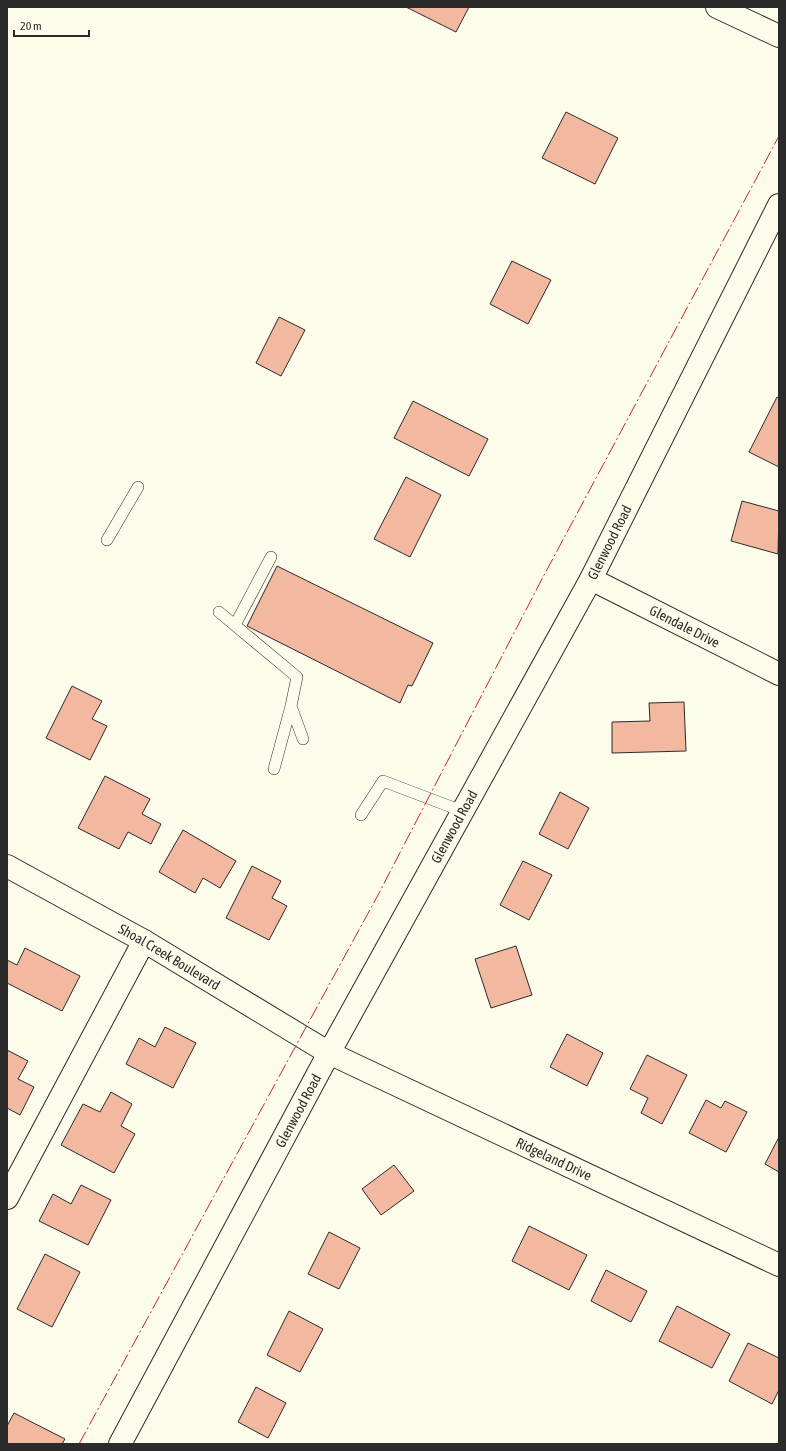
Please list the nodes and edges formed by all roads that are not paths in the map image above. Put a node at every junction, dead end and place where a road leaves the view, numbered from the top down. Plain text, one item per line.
1 (717, 7) edge
2 (779, 36) edge
3 (779, 205) edge
4 (138, 487) dead end
5 (107, 540) dead end
6 (271, 557) dead end
7 (591, 579) junction
8 (219, 612) dead end
9 (235, 625) junction
10 (779, 674) edge
11 (291, 706) junction
12 (303, 739) dead end
13 (274, 769) dead end
14 (462, 811) junction
15 (360, 815) dead end
16 (7, 866) edge
17 (144, 941) junction
18 (329, 1053) junction
19 (7, 1198) edge
20 (779, 1265) edge
21 (120, 1444) edge

1 - 2 street
3 - 7 street, Glenwood Road
4 - 5 lane
6 - 9 lane
7 - 10 street, Glendale Drive
7 - 14 street, Glenwood Road
8 - 9 lane
9 - 11 lane
11 - 12 lane
11 - 13 lane
14 - 15 lane
14 - 18 street, Glenwood Road
16 - 17 street, Shoal Creek Boulevard
17 - 18 street, Shoal Creek Boulevard
17 - 19 street
18 - 20 street, Ridgeland Drive
18 - 21 street, Glenwood Road

